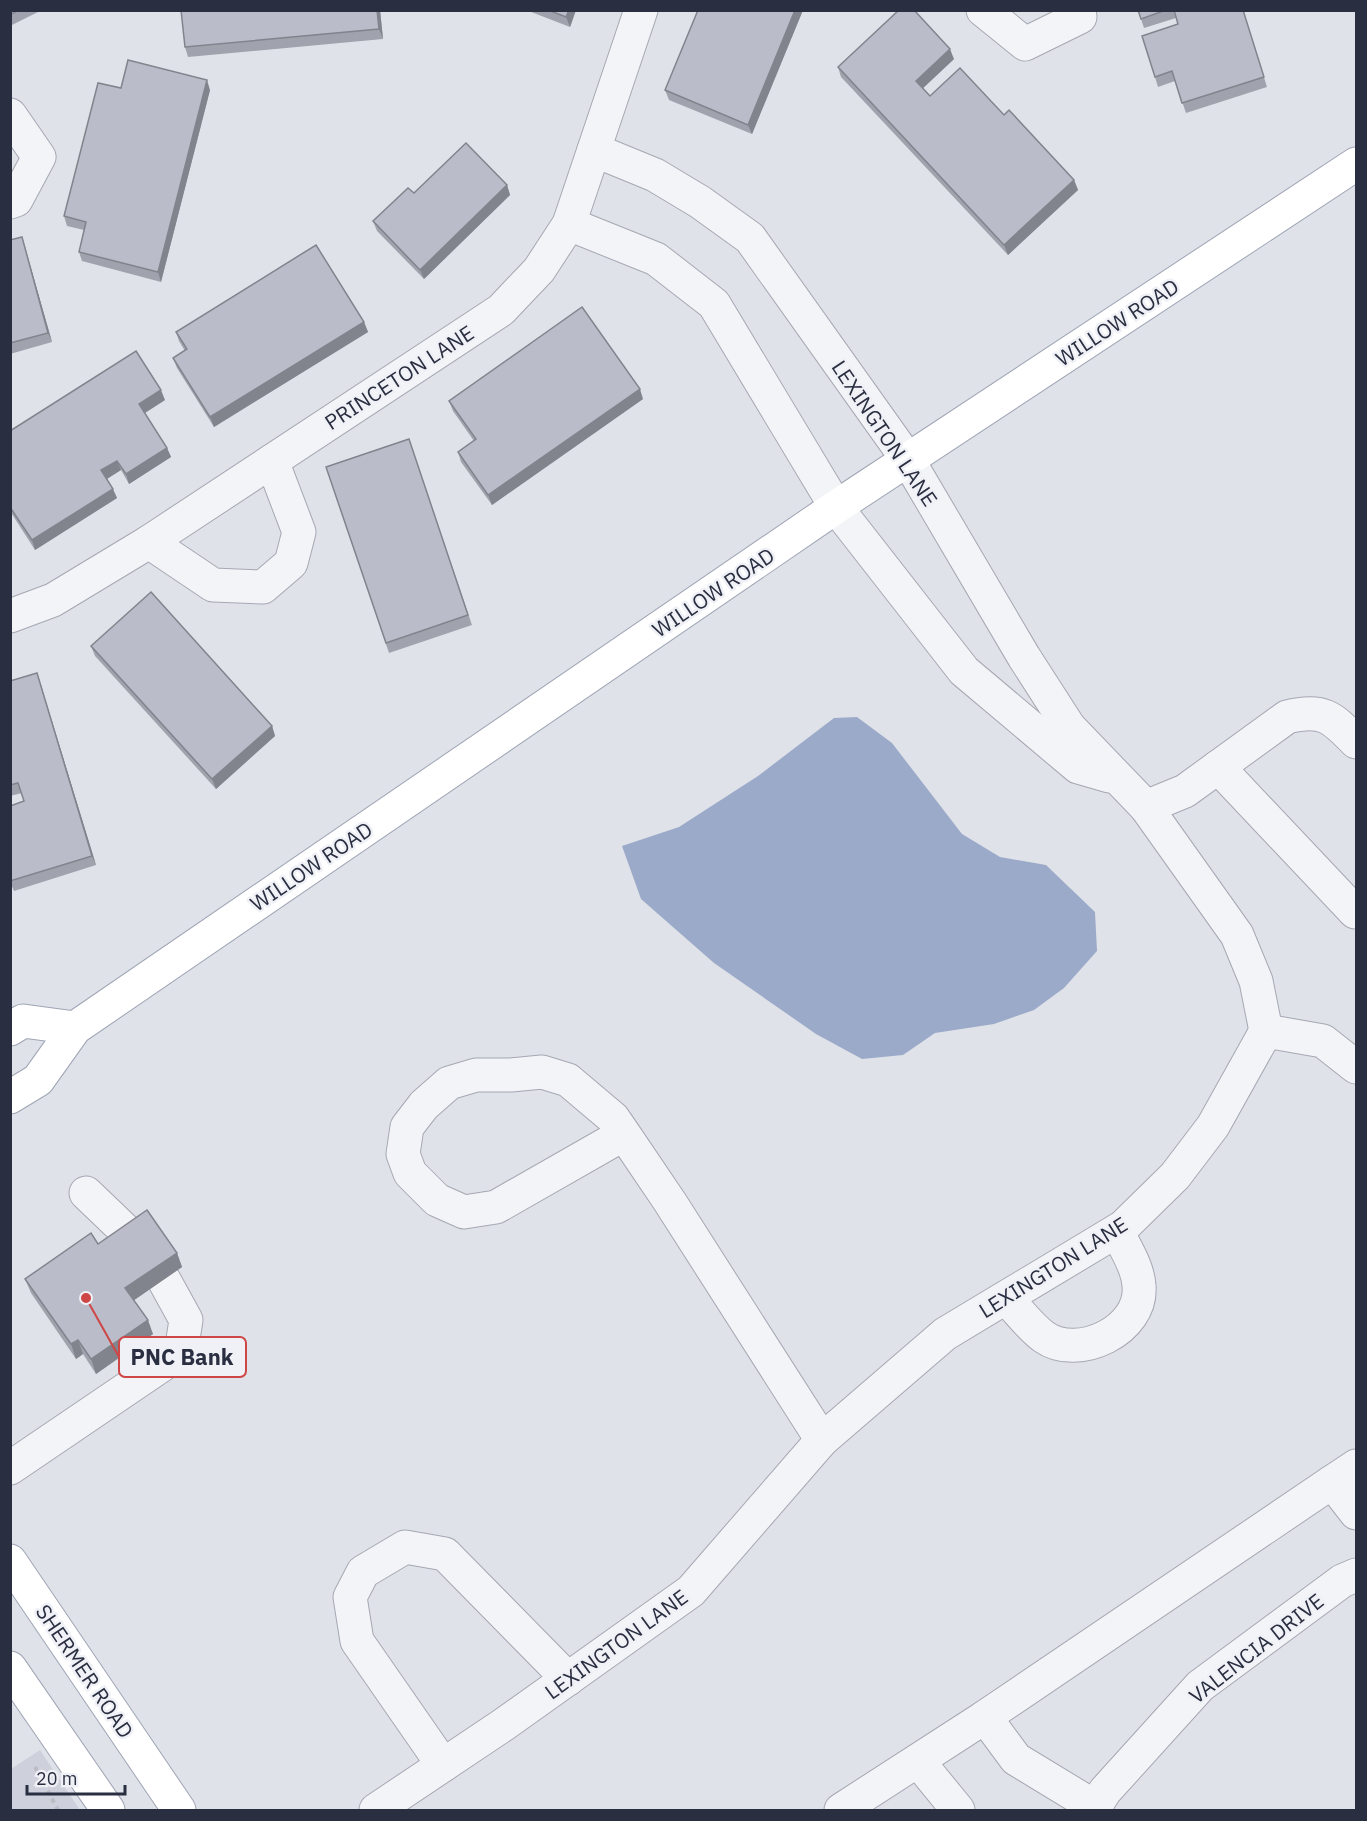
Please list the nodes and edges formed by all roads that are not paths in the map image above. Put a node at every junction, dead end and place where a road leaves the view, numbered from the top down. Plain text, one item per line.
1 (641, 10) edge
2 (983, 10) edge
3 (1080, 10) edge
4 (10, 115) edge
5 (594, 150) junction
6 (1356, 164) edge
7 (10, 202) edge
8 (569, 224) junction
9 (908, 460) junction
10 (272, 461) junction
11 (837, 507) junction
12 (150, 542) junction
13 (10, 616) edge
14 (1024, 657) junction
15 (985, 688) junction
16 (1356, 742) edge
17 (1218, 767) junction
18 (1119, 778) junction
19 (1146, 807) junction
20 (1356, 911) edge
21 (75, 1028) junction
22 (10, 1029) edge
23 (1266, 1031) junction
24 (1356, 1067) edge
25 (10, 1097) edge
26 (624, 1134) junction
27 (86, 1193) dead end
28 (1117, 1231) junction
29 (133, 1238) edge
30 (164, 1280) edge
31 (1006, 1298) junction
32 (822, 1440) junction
33 (10, 1468) edge
34 (1344, 1474) edge
35 (1356, 1514) edge
36 (10, 1561) edge
37 (1354, 1579) edge
38 (10, 1668) edge
39 (568, 1679) junction
40 (985, 1717) junction
41 (918, 1761) junction
42 (443, 1765) junction
43 (1094, 1809) edge
44 (108, 1810) edge
45 (179, 1810) edge
46 (376, 1810) edge
47 (841, 1810) edge
48 (958, 1810) edge

1 - 5 street, PRINCETON LANE
2 - 3 street
4 - 7 street
5 - 8 street, PRINCETON LANE
5 - 9 street, LEXINGTON LANE
6 - 9 main road, WILLOW ROAD
8 - 10 street, PRINCETON LANE
8 - 11 street
9 - 11 main road, WILLOW ROAD
9 - 14 street, LEXINGTON LANE
10 - 12 street, PRINCETON LANE
10 - 12 street
11 - 15 street
11 - 21 main road, WILLOW ROAD
12 - 13 street, PRINCETON LANE
14 - 15 street
14 - 18 street, LEXINGTON LANE
15 - 18 street
16 - 17 street
17 - 19 street
17 - 20 street
18 - 19 street, LEXINGTON LANE
19 - 23 street, LEXINGTON LANE
21 - 22 main road
21 - 25 main road, WILLOW ROAD
23 - 24 street
23 - 28 street, LEXINGTON LANE
26 - 26 street
26 - 32 street
27 - 29 street
28 - 31 street, LEXINGTON LANE
28 - 31 street
30 - 33 street
31 - 32 street, LEXINGTON LANE
32 - 39 street, LEXINGTON LANE
34 - 35 street
34 - 40 street
36 - 45 main road, SHERMER ROAD
37 - 43 street, VALENCIA DRIVE
38 - 44 main road
39 - 42 street, LEXINGTON LANE
39 - 42 street
40 - 41 street
40 - 43 street
41 - 47 street
41 - 48 street
42 - 46 street, LEXINGTON LANE

